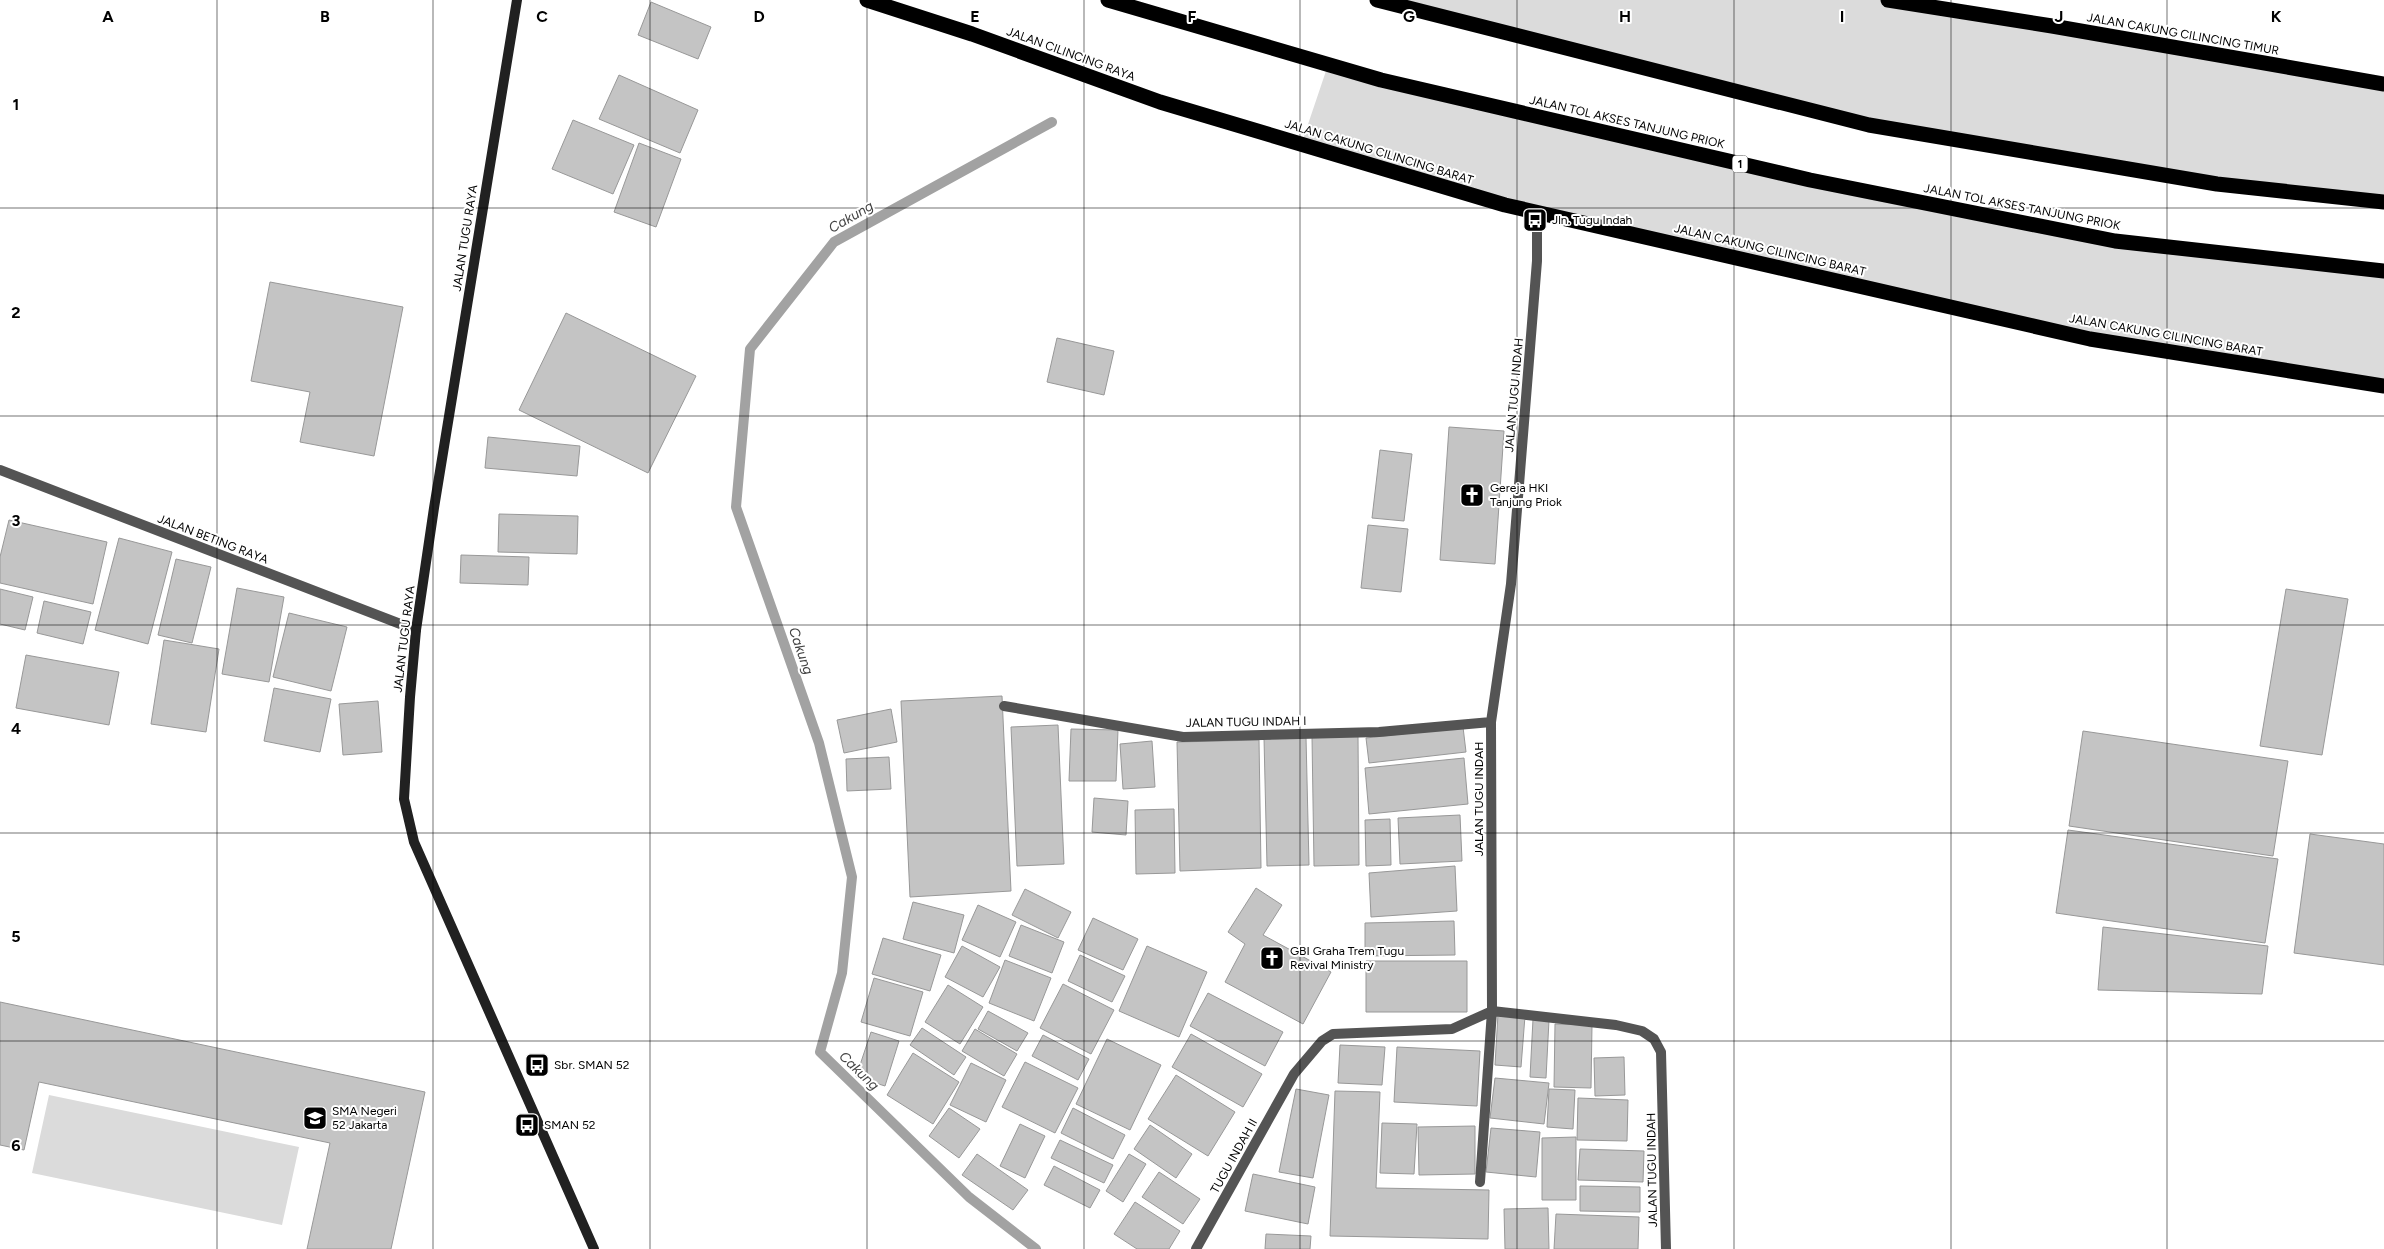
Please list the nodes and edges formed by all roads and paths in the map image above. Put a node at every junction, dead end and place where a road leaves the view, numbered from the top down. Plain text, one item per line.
1 (517, 0) edge
2 (867, 0) edge
3 (1108, 0) edge
4 (1377, 0) edge
5 (1888, 0) edge
6 (2384, 84) edge
7 (1160, 102) joint
8 (2384, 202) edge
9 (1537, 213) junction
10 (2384, 271) edge
11 (2384, 386) edge
12 (0, 470) edge
13 (416, 630) junction
14 (1004, 706) dead end
15 (1491, 722) junction
16 (1492, 1011) junction
17 (1480, 1182) dead end
18 (594, 1249) edge
19 (1196, 1249) edge
20 (1666, 1249) edge

1 - 13 main road, JALAN TUGU RAYA
2 - 7 highway, JALAN CILINCING RAYA
3 - 10 highway, JALAN TOL AKSES TANJUNG PRIOK / 1
4 - 8 highway
5 - 6 highway, JALAN CAKUNG CILINCING TIMUR
7 - 9 highway, JALAN CAKUNG CILINCING BARAT
9 - 11 highway, JALAN CAKUNG CILINCING BARAT
9 - 15 street, JALAN TUGU INDAH
12 - 13 street, JALAN BETING RAYA
13 - 18 main road, JALAN TUGU RAYA
14 - 15 street, JALAN TUGU INDAH I
15 - 16 street, JALAN TUGU INDAH
16 - 17 street
16 - 19 street, TUGU INDAH II
16 - 20 street, JALAN TUGU INDAH

